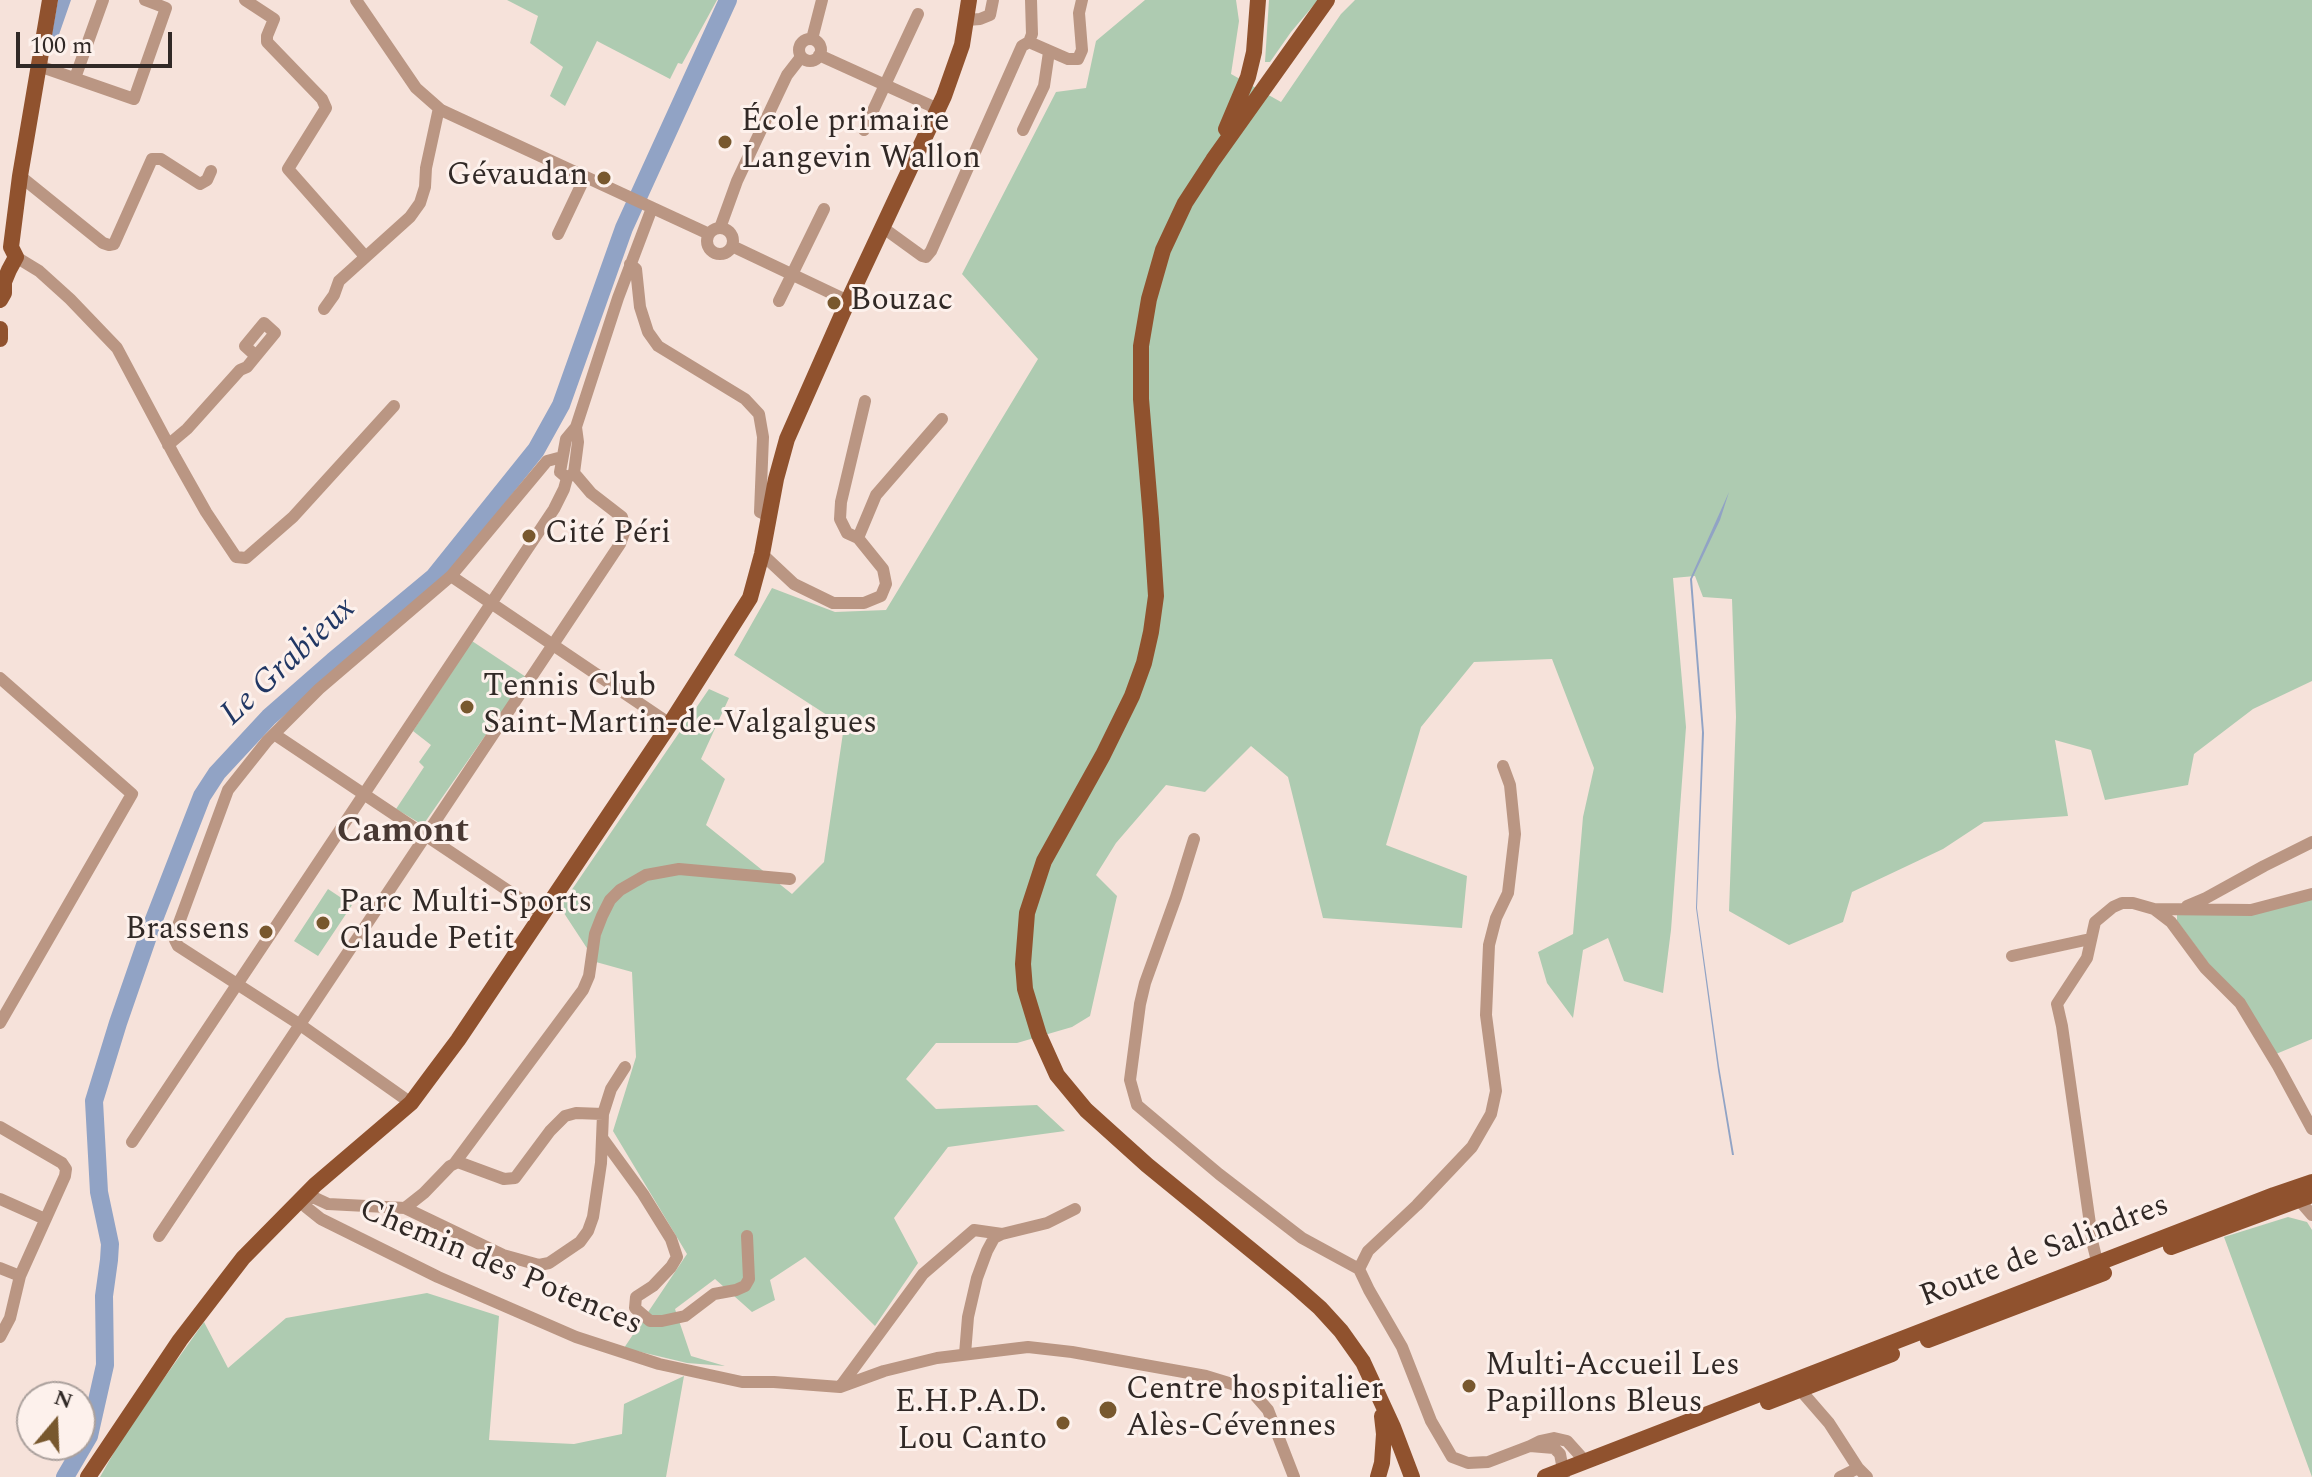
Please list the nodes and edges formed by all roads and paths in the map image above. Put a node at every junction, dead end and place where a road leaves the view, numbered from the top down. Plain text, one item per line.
1 (50, 0) edge
2 (103, 0) edge
3 (145, 0) edge
4 (245, 0) edge
5 (356, 0) edge
6 (822, 0) edge
7 (969, 0) edge
8 (993, 0) edge
9 (1031, 0) edge
10 (1082, 0) edge
11 (1258, 0) edge
12 (1327, 0) edge
13 (918, 14) dead end
14 (967, 20) junction
15 (804, 39) junction
16 (1029, 42) junction
17 (1049, 52) junction
18 (819, 55) junction
19 (801, 57) junction
20 (39, 66) junction
21 (75, 78) junction
22 (885, 85) junction
23 (439, 108) junction
24 (938, 109) junction
25 (864, 130) dead end
26 (1023, 130) dead end
27 (1213, 160) junction
28 (211, 171) dead end
29 (20, 176) junction
30 (585, 177) junction
31 (649, 207) junction
32 (824, 209) dead end
33 (882, 227) junction
34 (715, 231) junction
35 (558, 234) dead end
36 (732, 246) junction
37 (6, 249) edge
38 (368, 255) junction
39 (630, 264) junction
40 (792, 275) junction
41 (0, 300) edge
42 (779, 301) dead end
43 (848, 301) junction
44 (324, 309) dead end
45 (0, 329) edge
46 (0, 339) edge
47 (256, 356) dead end
48 (865, 401) dead end
49 (394, 406) dead end
50 (942, 419) dead end
51 (576, 427) junction
52 (168, 445) junction
53 (562, 457) junction
54 (537, 476) junction
55 (566, 478) junction
56 (769, 516) junction
57 (858, 538) junction
58 (762, 554) junction
59 (451, 576) junction
60 (491, 603) junction
61 (554, 646) junction
62 (0, 678) edge
63 (670, 724) junction
64 (274, 734) junction
65 (1503, 766) dead end
66 (365, 794) junction
67 (425, 835) junction
68 (1194, 839) dead end
69 (2312, 842) edge
70 (790, 879) dead end
71 (2312, 894) edge
72 (2154, 909) junction
73 (2178, 909) junction
74 (543, 914) junction
75 (2090, 939) junction
76 (2012, 956) dead end
77 (239, 984) junction
78 (0, 1023) edge
79 (299, 1024) junction
80 (625, 1067) dead end
81 (411, 1103) junction
82 (603, 1114) junction
83 (0, 1127) edge
84 (2312, 1129) edge
85 (603, 1139) junction
86 (132, 1142) dead end
87 (454, 1164) junction
88 (2307, 1190) edge
89 (302, 1198) junction
90 (0, 1199) edge
91 (405, 1208) junction
92 (1075, 1209) dead end
93 (2312, 1215) edge
94 (45, 1219) junction
95 (1002, 1234) junction
96 (159, 1236) dead end
97 (747, 1236) dead end
98 (0, 1268) edge
99 (1359, 1269) junction
100 (2099, 1269) junction
101 (20, 1276) junction
102 (0, 1337) edge
103 (965, 1354) junction
104 (1797, 1383) junction
105 (840, 1387) junction
106 (1380, 1402) junction
107 (1530, 1446) junction
108 (1585, 1461) junction
109 (1862, 1473) edge
110 (1567, 1475) edge
111 (88, 1477) edge
112 (1294, 1477) edge
113 (1378, 1477) edge
114 (1412, 1477) edge
115 (1545, 1477) edge
116 (1840, 1477) edge

1 - 20 main road
2 - 21 street
3 - 21 street
4 - 38 street
5 - 23 street
6 - 15 street
7 - 14 main road
8 - 14 street
9 - 16 street
10 - 17 street
11 - 27 main road
12 - 27 main road
13 - 22 street
14 - 24 main road
15 - 18 street
15 - 19 street
16 - 17 street
16 - 33 street
17 - 26 street
18 - 19 street
18 - 22 street
19 - 34 street
20 - 21 street
20 - 29 main road
22 - 24 street
22 - 25 street
23 - 30 street
23 - 38 street
24 - 33 main road
27 - 106 main road
28 - 29 street
29 - 37 main road
30 - 31 street
30 - 35 street
31 - 34 street
31 - 39 street
32 - 40 street
33 - 43 main road
34 - 36 street
34 - 36 street
36 - 40 street
37 - 41 main road
37 - 52 street
38 - 44 street
39 - 51 street
39 - 56 street
40 - 42 street
40 - 43 street
43 - 56 main road
45 - 46 main road
47 - 52 street
48 - 57 street
49 - 52 street
50 - 57 street
51 - 53 street
51 - 55 street
53 - 54 street
53 - 55 street
54 - 55 street
54 - 59 street
55 - 60 street
55 - 61 street
56 - 58 main road
57 - 58 street
58 - 63 main road
59 - 60 street
59 - 64 street
60 - 61 street
60 - 66 street
61 - 63 street
61 - 67 street
62 - 78 street
63 - 74 main road
64 - 66 street
64 - 77 street
65 - 99 street
66 - 67 street
66 - 77 street
67 - 74 street
67 - 79 street
68 - 99 street
69 - 73 street
70 - 87 street
71 - 73 street
72 - 73 street
72 - 75 street
72 - 84 street
74 - 81 main road
75 - 76 street
75 - 100 street
77 - 79 street
77 - 86 street
79 - 81 street
79 - 96 street
80 - 82 street
81 - 89 main road
82 - 85 street
82 - 87 street
83 - 94 street
85 - 91 street
85 - 97 street
87 - 91 street
88 - 93 street
88 - 100 main road, Route de Salindres
89 - 91 street
89 - 105 street, Chemin des Potences
89 - 111 main road
90 - 94 street
92 - 95 street
94 - 101 street
95 - 103 street
95 - 105 street
98 - 101 street
99 - 107 street
100 - 104 main road, Route de Salindres
101 - 102 street
103 - 105 street, Chemin des Potences
103 - 112 street, Chemin des Potences
104 - 108 main road
104 - 109 street
104 - 110 main road
106 - 113 main road
106 - 114 main road
107 - 108 street
107 - 110 street
108 - 110 main road
109 - 116 street
110 - 115 main road

